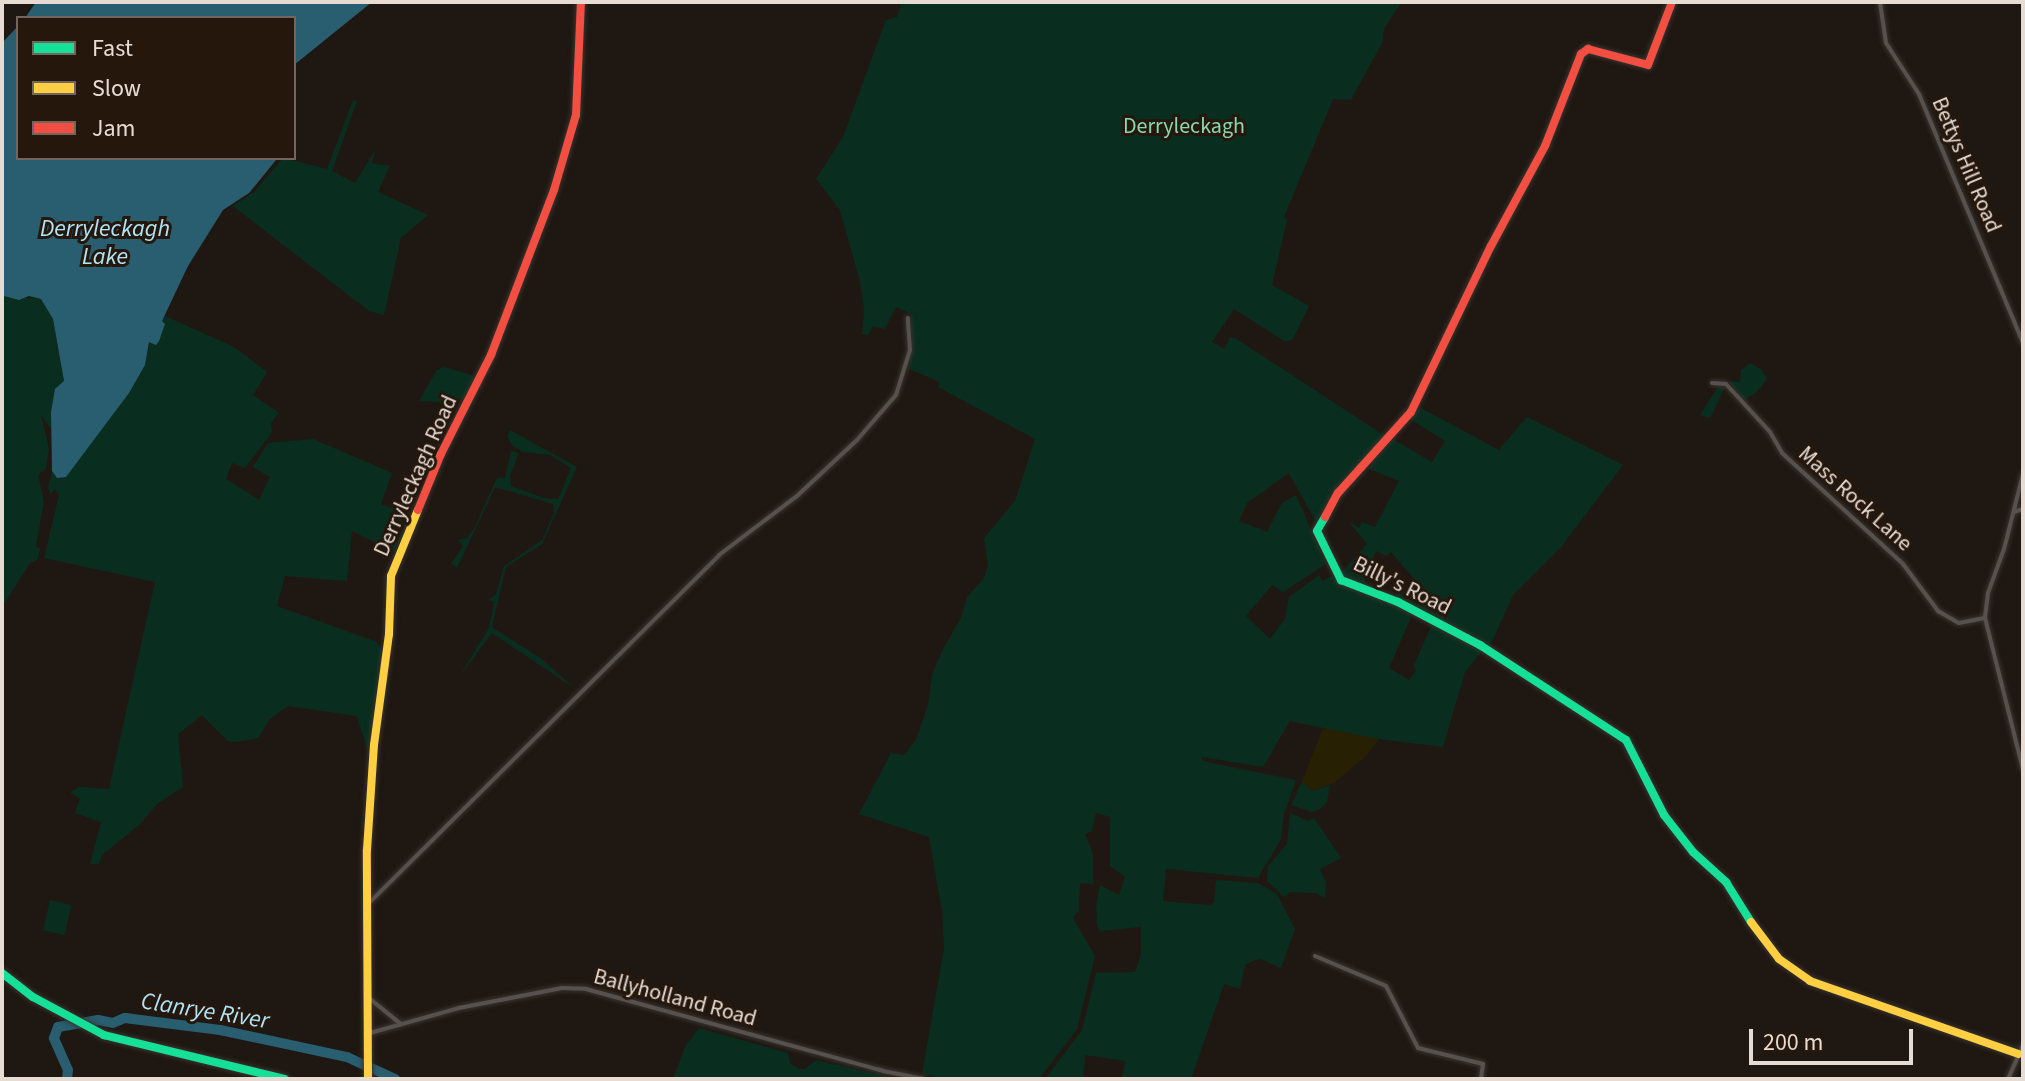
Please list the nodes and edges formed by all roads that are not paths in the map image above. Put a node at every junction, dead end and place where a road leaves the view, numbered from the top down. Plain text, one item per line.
1 (581, 2) edge
2 (1672, 2) edge
3 (1880, 2) edge
4 (908, 318) dead end
5 (2023, 343) edge
6 (1712, 383) dead end
7 (2023, 474) edge
8 (2023, 509) edge
9 (2014, 512) junction
10 (1985, 618) junction
11 (2023, 769) edge
12 (368, 904) junction
13 (1315, 956) dead end
14 (2, 973) edge
15 (370, 999) junction
16 (401, 1024) junction
17 (370, 1033) junction
18 (2021, 1050) edge
19 (285, 1079) edge
20 (368, 1079) edge
21 (924, 1079) edge
22 (1481, 1079) edge
23 (2008, 1079) edge

1 - 12 street, Derryleckagh Road
2 - 18 street, Billy's Road
3 - 5 street, Bettys Hill Road
4 - 12 street
6 - 10 street, Mass Rock Lane
7 - 9 street
8 - 9 street
9 - 10 street
10 - 11 street
12 - 15 street, Derryleckagh Road
13 - 22 street
14 - 19 street
15 - 16 street
15 - 17 street, Derryleckagh Road
16 - 17 street, Ballyholland Road
16 - 21 street, Ballyholland Road
17 - 20 street, Derryleckagh Road
18 - 23 street

